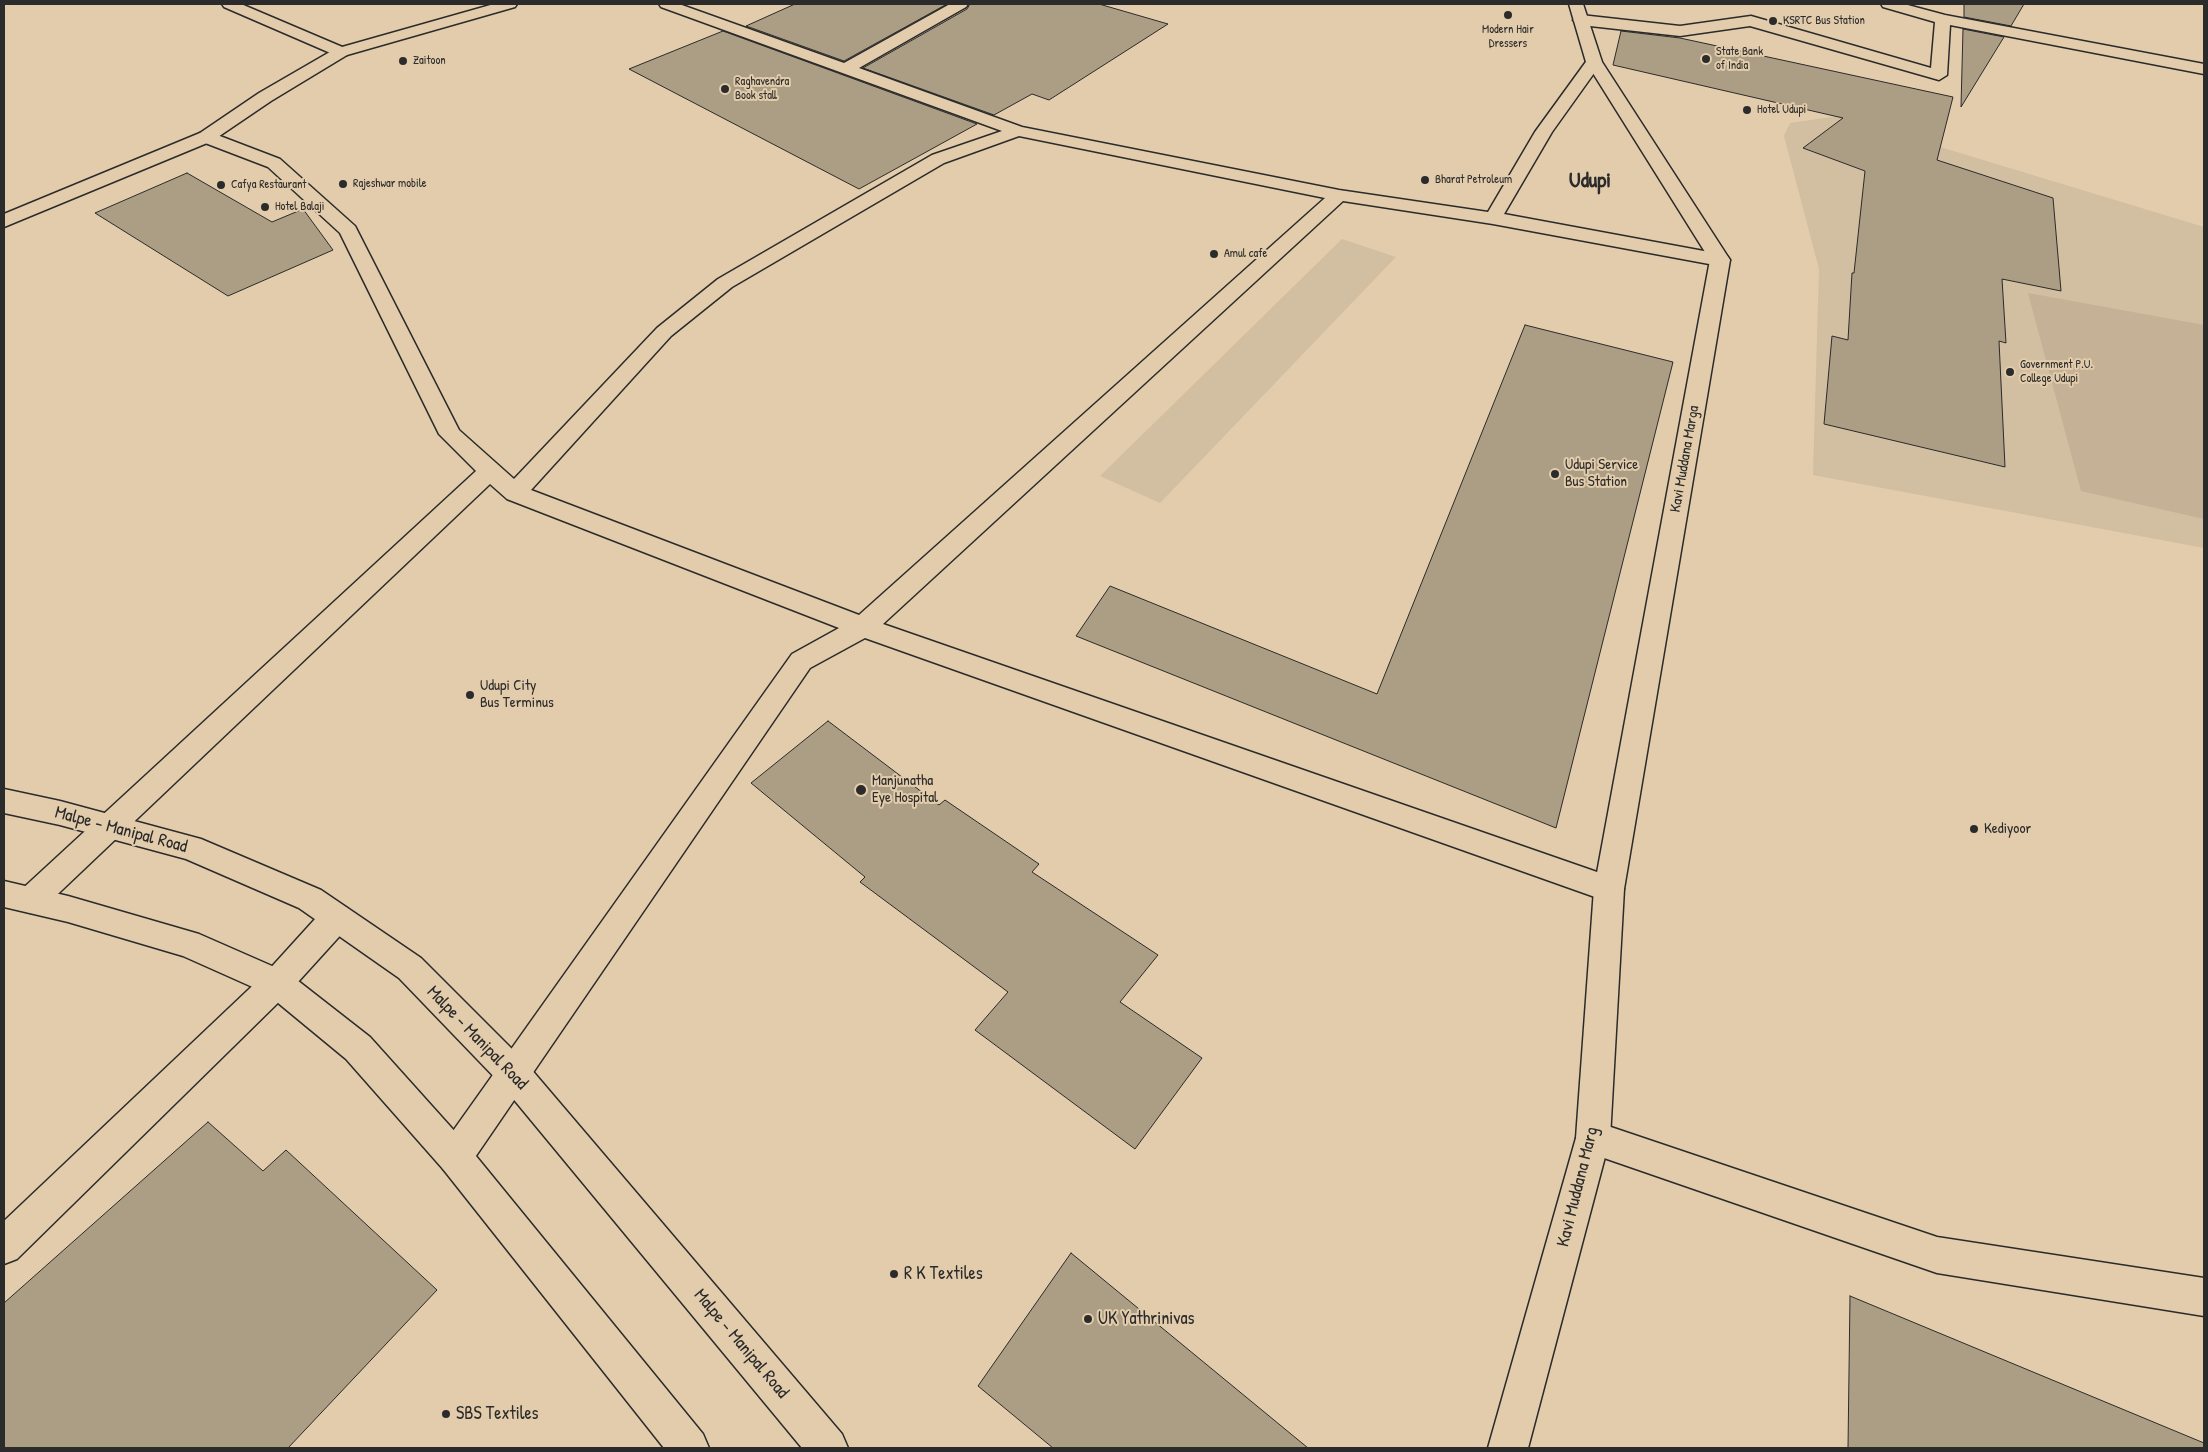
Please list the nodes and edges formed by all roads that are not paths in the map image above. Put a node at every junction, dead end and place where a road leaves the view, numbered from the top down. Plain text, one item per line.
1 (229, 4) edge
2 (510, 4) edge
3 (666, 4) edge
4 (961, 4) edge
5 (1576, 4) edge
6 (1888, 4) edge
7 (1944, 19) junction
8 (1581, 20) junction
9 (341, 52) junction
10 (1594, 62) junction
11 (847, 68) junction
12 (2204, 69) edge
13 (1018, 131) junction
14 (206, 137) junction
15 (1339, 195) junction
16 (1493, 218) junction
17 (4, 221) edge
18 (1720, 260) junction
19 (490, 471) junction
20 (515, 493) junction
21 (863, 627) junction
22 (4, 801) edge
23 (109, 826) junction
24 (1609, 889) junction
25 (18, 897) edge
26 (336, 918) junction
27 (276, 983) junction
28 (513, 1073) junction
29 (1593, 1138) junction
30 (455, 1157) junction
31 (4, 1246) edge
32 (2204, 1297) edge
33 (689, 1448) edge
34 (828, 1448) edge
35 (1508, 1448) edge

1 - 9 main road
2 - 9 main road
3 - 11 main road
4 - 11 main road
5 - 8 main road
6 - 7 main road
7 - 8 main road
7 - 12 main road
8 - 10 main road
9 - 14 main road
10 - 16 main road
10 - 18 main road
11 - 13 main road
13 - 15 main road
13 - 20 main road
14 - 17 main road
14 - 19 main road
15 - 16 main road
15 - 21 main road
16 - 18 main road
18 - 24 main road, Kavi Muddana Marga
19 - 20 main road
19 - 23 main road
20 - 21 main road
21 - 24 main road
21 - 28 main road
22 - 23 main road, Malpe - Manipal Road
23 - 25 main road
23 - 26 main road, Malpe - Manipal Road
24 - 29 main road, Kavi Muddana Marg
25 - 27 main road
26 - 27 main road
26 - 28 main road, Malpe - Manipal Road
27 - 30 main road
27 - 31 main road
28 - 30 main road
28 - 34 main road, Malpe - Manipal Road
29 - 32 main road
29 - 35 main road, Kavi Muddana Marg
30 - 33 main road

